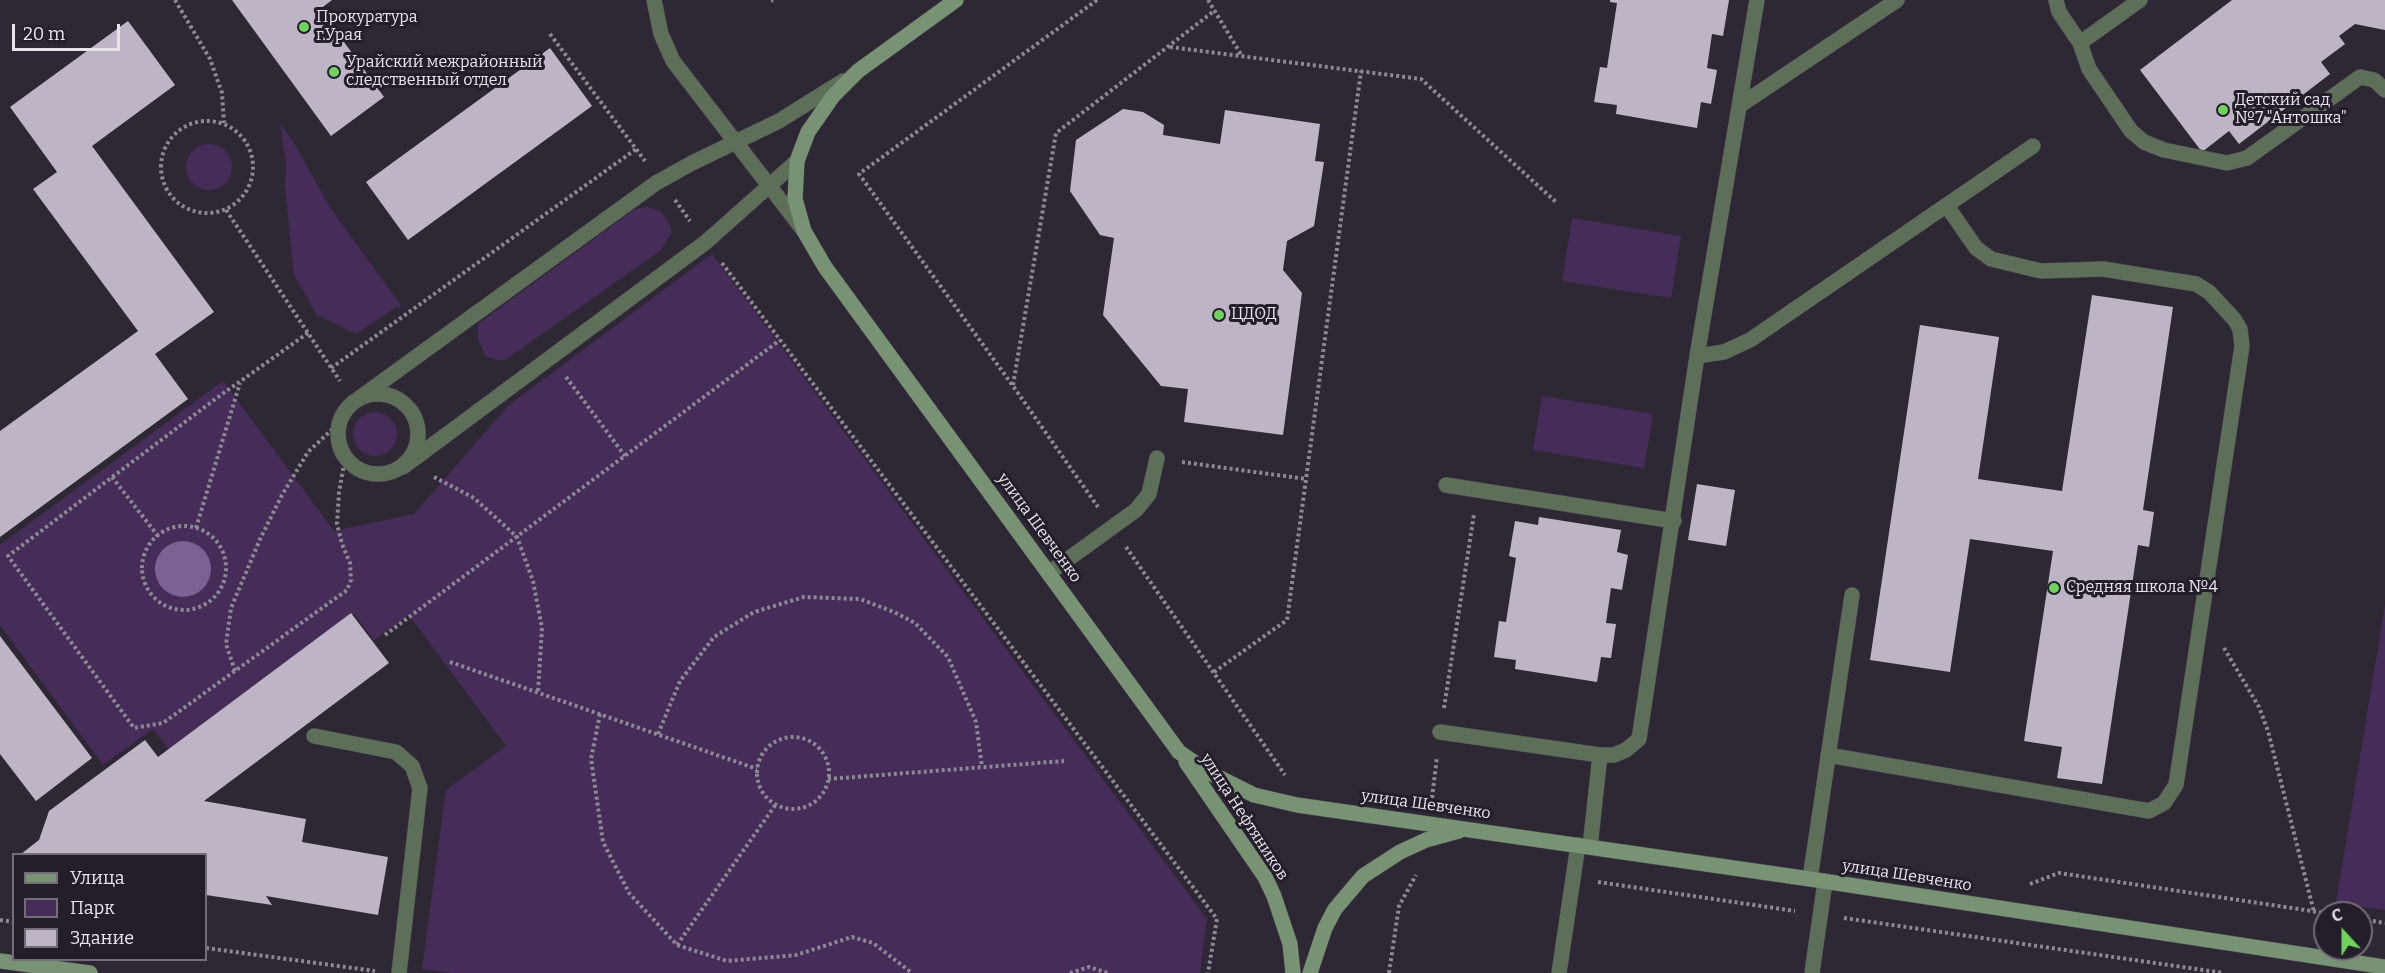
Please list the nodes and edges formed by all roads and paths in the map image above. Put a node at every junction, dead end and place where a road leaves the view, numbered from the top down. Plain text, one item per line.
1 (175, 0) edge
2 (654, 0) edge
3 (956, 0) edge
4 (1097, 0) edge
5 (1208, 0) edge
6 (1757, 0) edge
7 (1897, 0) edge
8 (2056, 0) edge
9 (2140, 0) edge
10 (1214, 10) junction
11 (550, 34) dead end
12 (2080, 43) junction
13 (1169, 47) junction
14 (1242, 56) junction
15 (858, 71) junction
16 (1361, 71) junction
17 (2385, 90) edge
18 (1739, 106) junction
19 (224, 123) junction
20 (736, 143) junction
21 (2033, 146) dead end
22 (636, 149) junction
23 (797, 160) junction
24 (660, 181) junction
25 (770, 185) junction
26 (1557, 203) dead end
27 (1947, 206) junction
28 (226, 210) junction
29 (804, 231) junction
30 (706, 242) junction
31 (308, 333) junction
32 (780, 340) junction
33 (1698, 356) junction
34 (550, 357) junction
35 (331, 368) junction
36 (240, 382) junction
37 (1013, 386) junction
38 (354, 402) junction
39 (339, 423) junction
40 (625, 456) junction
41 (1157, 458) joint
42 (345, 459) junction
43 (403, 467) junction
44 (112, 477) junction
45 (1306, 479) junction
46 (1446, 485) dead end
47 (1478, 490) junction
48 (1674, 521) junction
49 (196, 528) junction
50 (1113, 528) junction
51 (158, 536) junction
52 (517, 537) junction
53 (1049, 573) junction
54 (1852, 595) dead end
55 (2202, 611) junction
56 (385, 635) dead end
57 (450, 662) dead end
58 (235, 671) junction
59 (1214, 672) junction
60 (538, 692) junction
61 (600, 714) junction
62 (1440, 732) junction
63 (658, 734) junction
64 (314, 736) dead end
65 (1179, 752) junction
66 (1600, 755) junction
67 (1828, 755) junction
68 (1064, 761) dead end
69 (982, 767) junction
70 (757, 769) junction
71 (1287, 777) dead end
72 (828, 779) junction
73 (1421, 796) dead end
74 (1432, 798) junction
75 (1444, 800) dead end
76 (776, 804) junction
77 (1468, 829) junction
78 (1584, 846) junction
79 (1416, 874) dead end
80 (1573, 878) junction
81 (1817, 880) junction
82 (2021, 888) dead end
83 (2313, 908) edge
84 (2313, 912) edge
85 (1821, 915) junction
86 (677, 945) junction
87 (207, 948) edge
88 (0, 962) edge
89 (2376, 968) edge
90 (379, 971) dead end
91 (90, 973) edge
92 (399, 973) edge
93 (912, 973) edge
94 (1070, 973) edge
95 (1108, 973) edge
96 (1208, 973) edge
97 (1293, 973) edge
98 (1310, 973) edge
99 (1389, 973) edge
100 (1559, 973) edge
101 (1812, 973) edge
102 (2224, 973) edge

1 - 19 path
2 - 20 lane
3 - 15 main road, улица Шевченко
4 - 37 path
5 - 10 path
6 - 18 lane
7 - 18 lane
8 - 12 lane
9 - 12 lane
10 - 13 path
10 - 14 path
11 - 22 path
12 - 17 lane
13 - 14 path
13 - 37 path
14 - 16 path
15 - 20 lane
15 - 23 main road, улица Шевченко
16 - 26 path
16 - 45 path
18 - 33 lane
19 - 28 path
19 - 28 path
20 - 24 lane
20 - 25 lane
21 - 27 lane
22 - 24 path
22 - 35 path
23 - 25 lane
23 - 29 main road, улица Шевченко
24 - 30 path
24 - 38 lane
25 - 29 lane
25 - 30 lane
27 - 33 lane
27 - 55 lane
28 - 31 path
29 - 53 main road, улица Шевченко
30 - 32 path
30 - 34 lane
31 - 35 path
31 - 36 path
32 - 40 path
32 - 96 path
33 - 48 lane
34 - 40 path
34 - 43 lane
35 - 38 path
36 - 44 path
36 - 49 path
37 - 50 path
38 - 39 lane
38 - 43 lane
39 - 42 lane
39 - 58 path
40 - 52 path
41 - 45 path
41 - 50 lane
42 - 43 lane
42 - 58 path
43 - 52 path
44 - 51 path
44 - 58 path
45 - 59 path
46 - 47 lane
47 - 48 lane
47 - 62 path
48 - 66 lane
49 - 51 path
49 - 51 path
50 - 53 lane
50 - 59 path
52 - 56 path
52 - 60 path
53 - 65 main road, улица Шевченко
54 - 67 lane
55 - 67 lane
55 - 83 path
57 - 60 path
59 - 71 path
60 - 61 path
61 - 63 path
61 - 86 path
62 - 66 lane
62 - 74 path
63 - 69 path
63 - 70 path
64 - 92 lane
65 - 77 main road, улица Шевченко
65 - 97 main road, улица Нефтяников
66 - 78 lane
67 - 81 lane
68 - 69 path
69 - 72 path
70 - 72 path
70 - 76 path
72 - 76 path
73 - 74 path
74 - 75 path
76 - 86 path
77 - 78 main road, улица Шевченко
77 - 98 main road
78 - 80 lane
78 - 81 main road, улица Шевченко
79 - 99 path
80 - 85 path
80 - 100 lane
81 - 85 lane
81 - 89 main road, улица Шевченко
82 - 84 path
85 - 101 lane
85 - 102 path
86 - 93 path
87 - 90 path
88 - 91 main road
94 - 95 path

